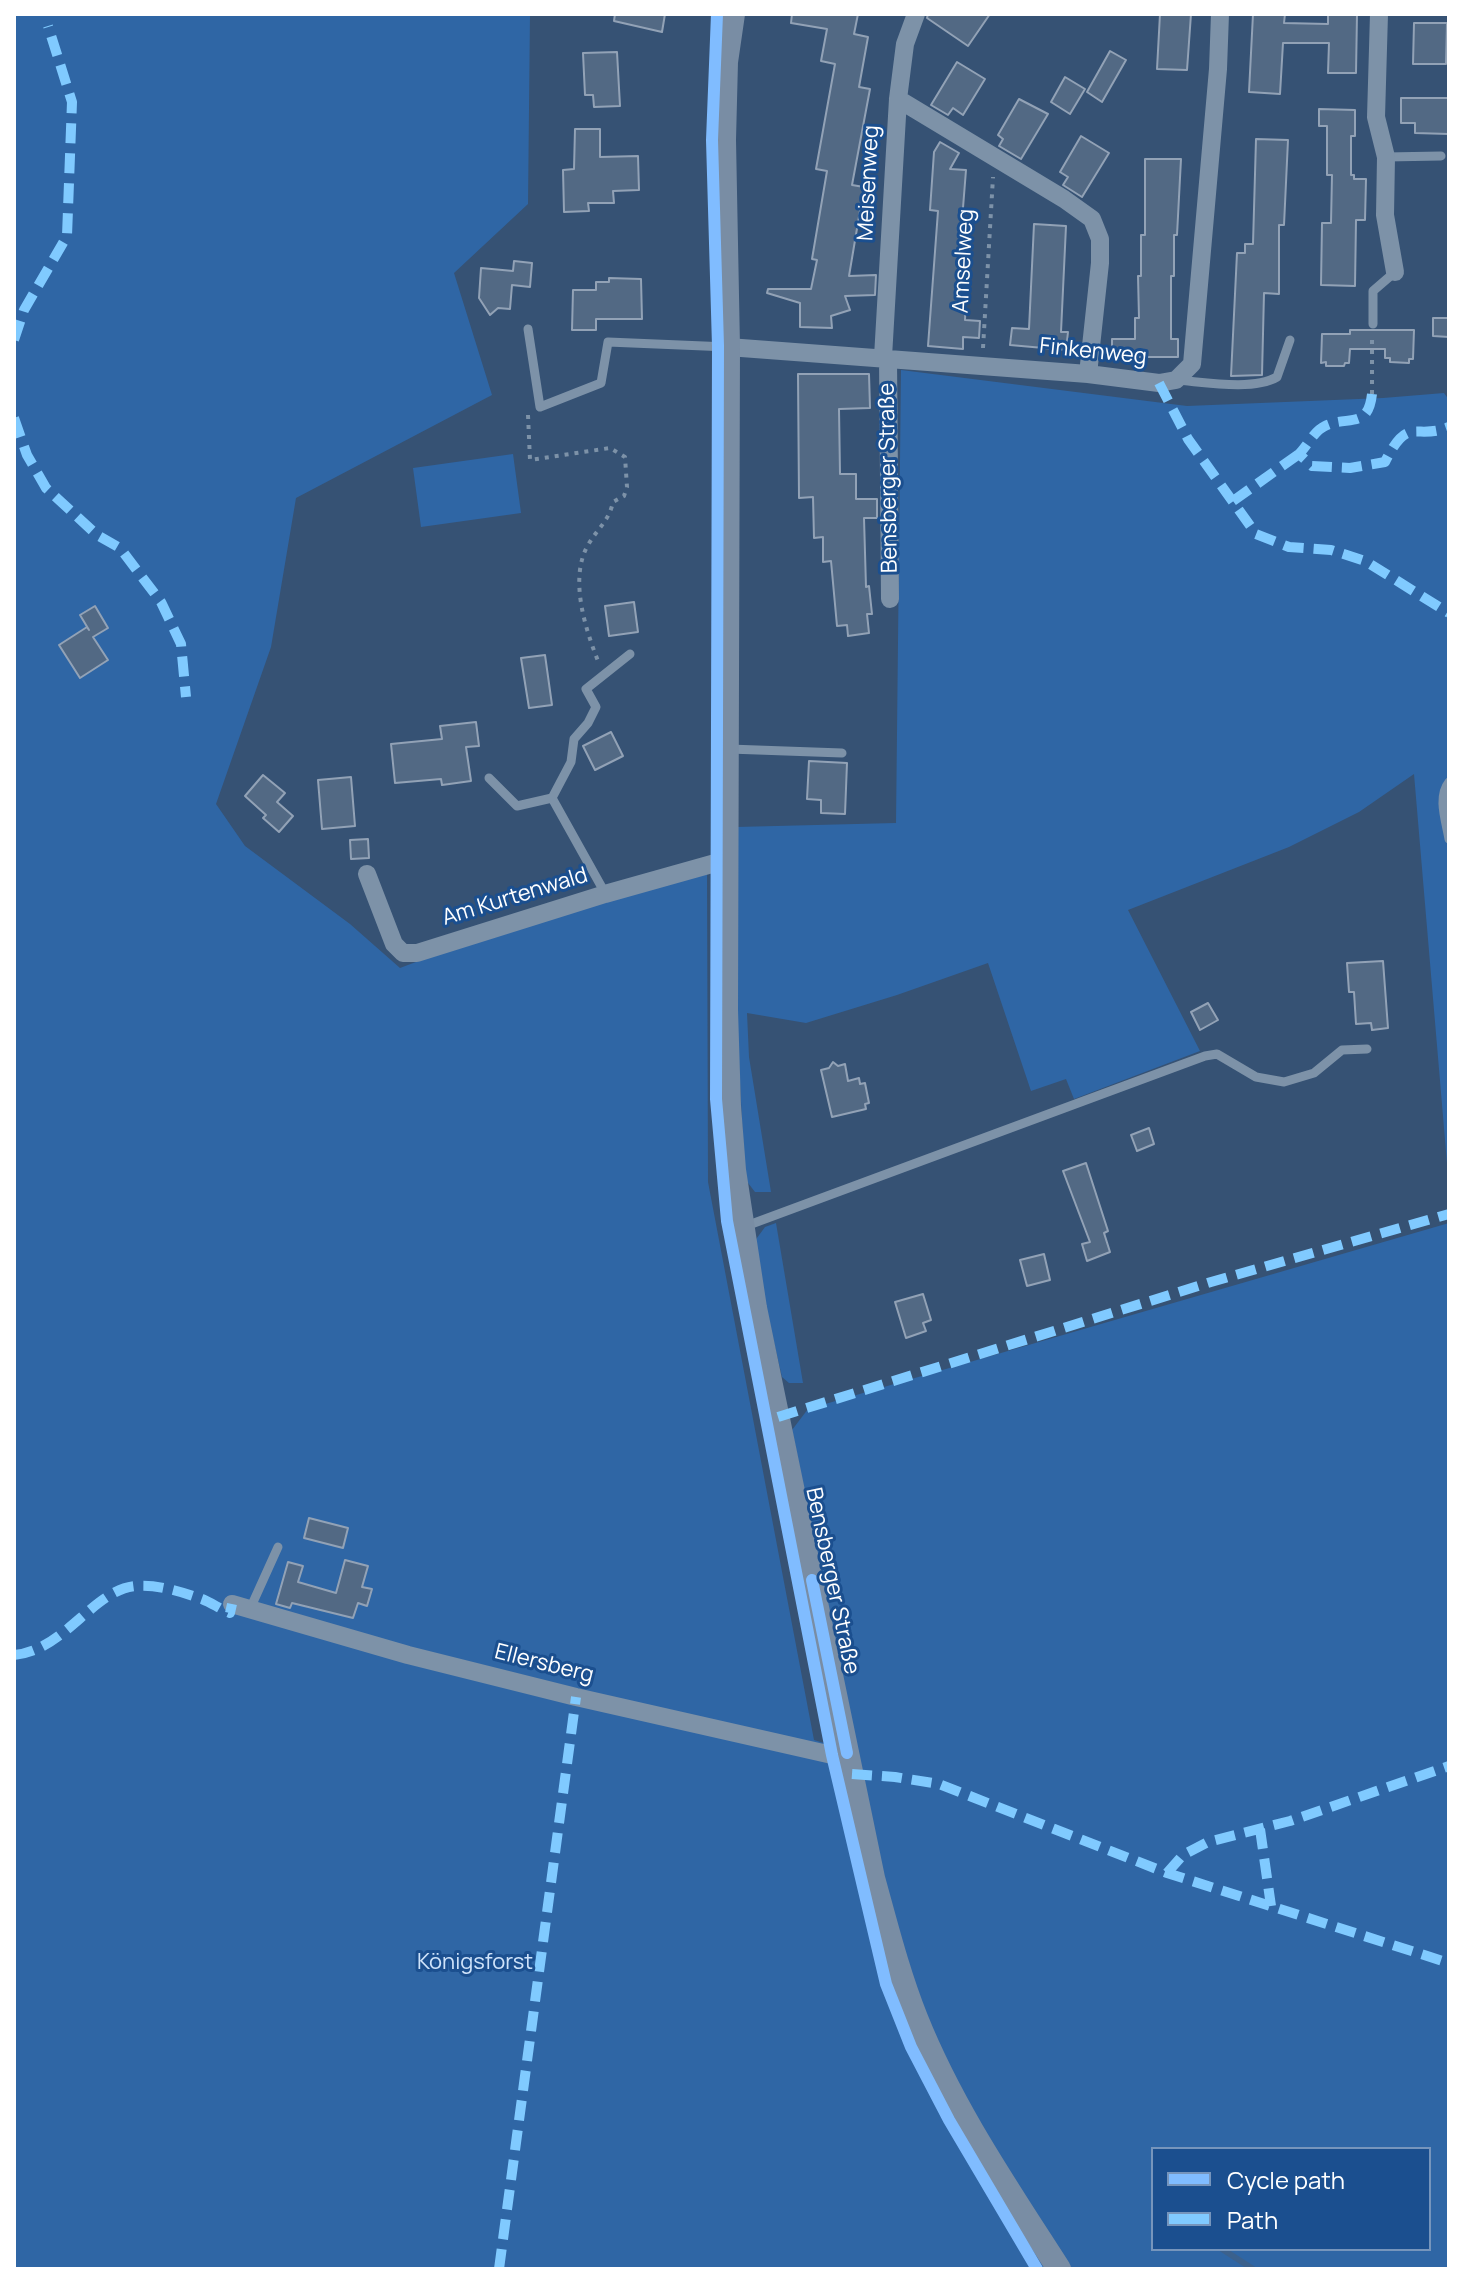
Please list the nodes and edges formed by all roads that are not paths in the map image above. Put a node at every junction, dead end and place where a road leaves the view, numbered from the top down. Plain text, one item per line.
1 (733, 14) edge
2 (916, 14) edge
3 (1220, 14) edge
4 (1379, 14) edge
5 (898, 99) junction
6 (1441, 156) dead end
7 (1386, 157) junction
8 (1395, 272) joint
9 (1373, 324) road end
10 (528, 329) dead end
11 (1290, 340) dead end
12 (728, 347) junction
13 (885, 357) junction
14 (1088, 374) junction
15 (1176, 380) junction
16 (890, 599) dead end
17 (630, 654) dead end
18 (726, 749) junction
19 (842, 753) dead end
20 (489, 778) dead end
21 (1449, 782) edge
22 (552, 798) junction
23 (1449, 839) edge
24 (726, 860) junction
25 (367, 874) dead end
26 (605, 894) junction
27 (1367, 1049) dead end
28 (743, 1227) junction
29 (278, 1547) dead end
30 (241, 1606) joint
31 (847, 1753) junction
32 (1059, 2269) edge

1 - 12 main road, Bensberger Straße
2 - 5 street, Meisenweg
3 - 15 street, Finkenweg
4 - 7 street
5 - 13 street, Meisenweg
5 - 14 street
6 - 7 lane
7 - 8 street
8 - 9 lane
10 - 12 lane
11 - 15 lane
12 - 13 street, Finkenweg
12 - 18 main road, Bensberger Straße
13 - 14 street, Finkenweg
13 - 16 street, Bensberger Straße
14 - 15 street, Finkenweg
17 - 22 lane
18 - 19 lane
18 - 24 main road, Bensberger Straße
20 - 22 lane
21 - 23 lane
22 - 26 lane
24 - 26 street, Am Kurtenwald
24 - 28 main road, Bensberger Straße
25 - 26 street, Am Kurtenwald
27 - 28 lane
28 - 31 main road, Bensberger Straße
29 - 30 lane
30 - 31 street, Ellersberg
31 - 32 main road, Bensberger Straße

